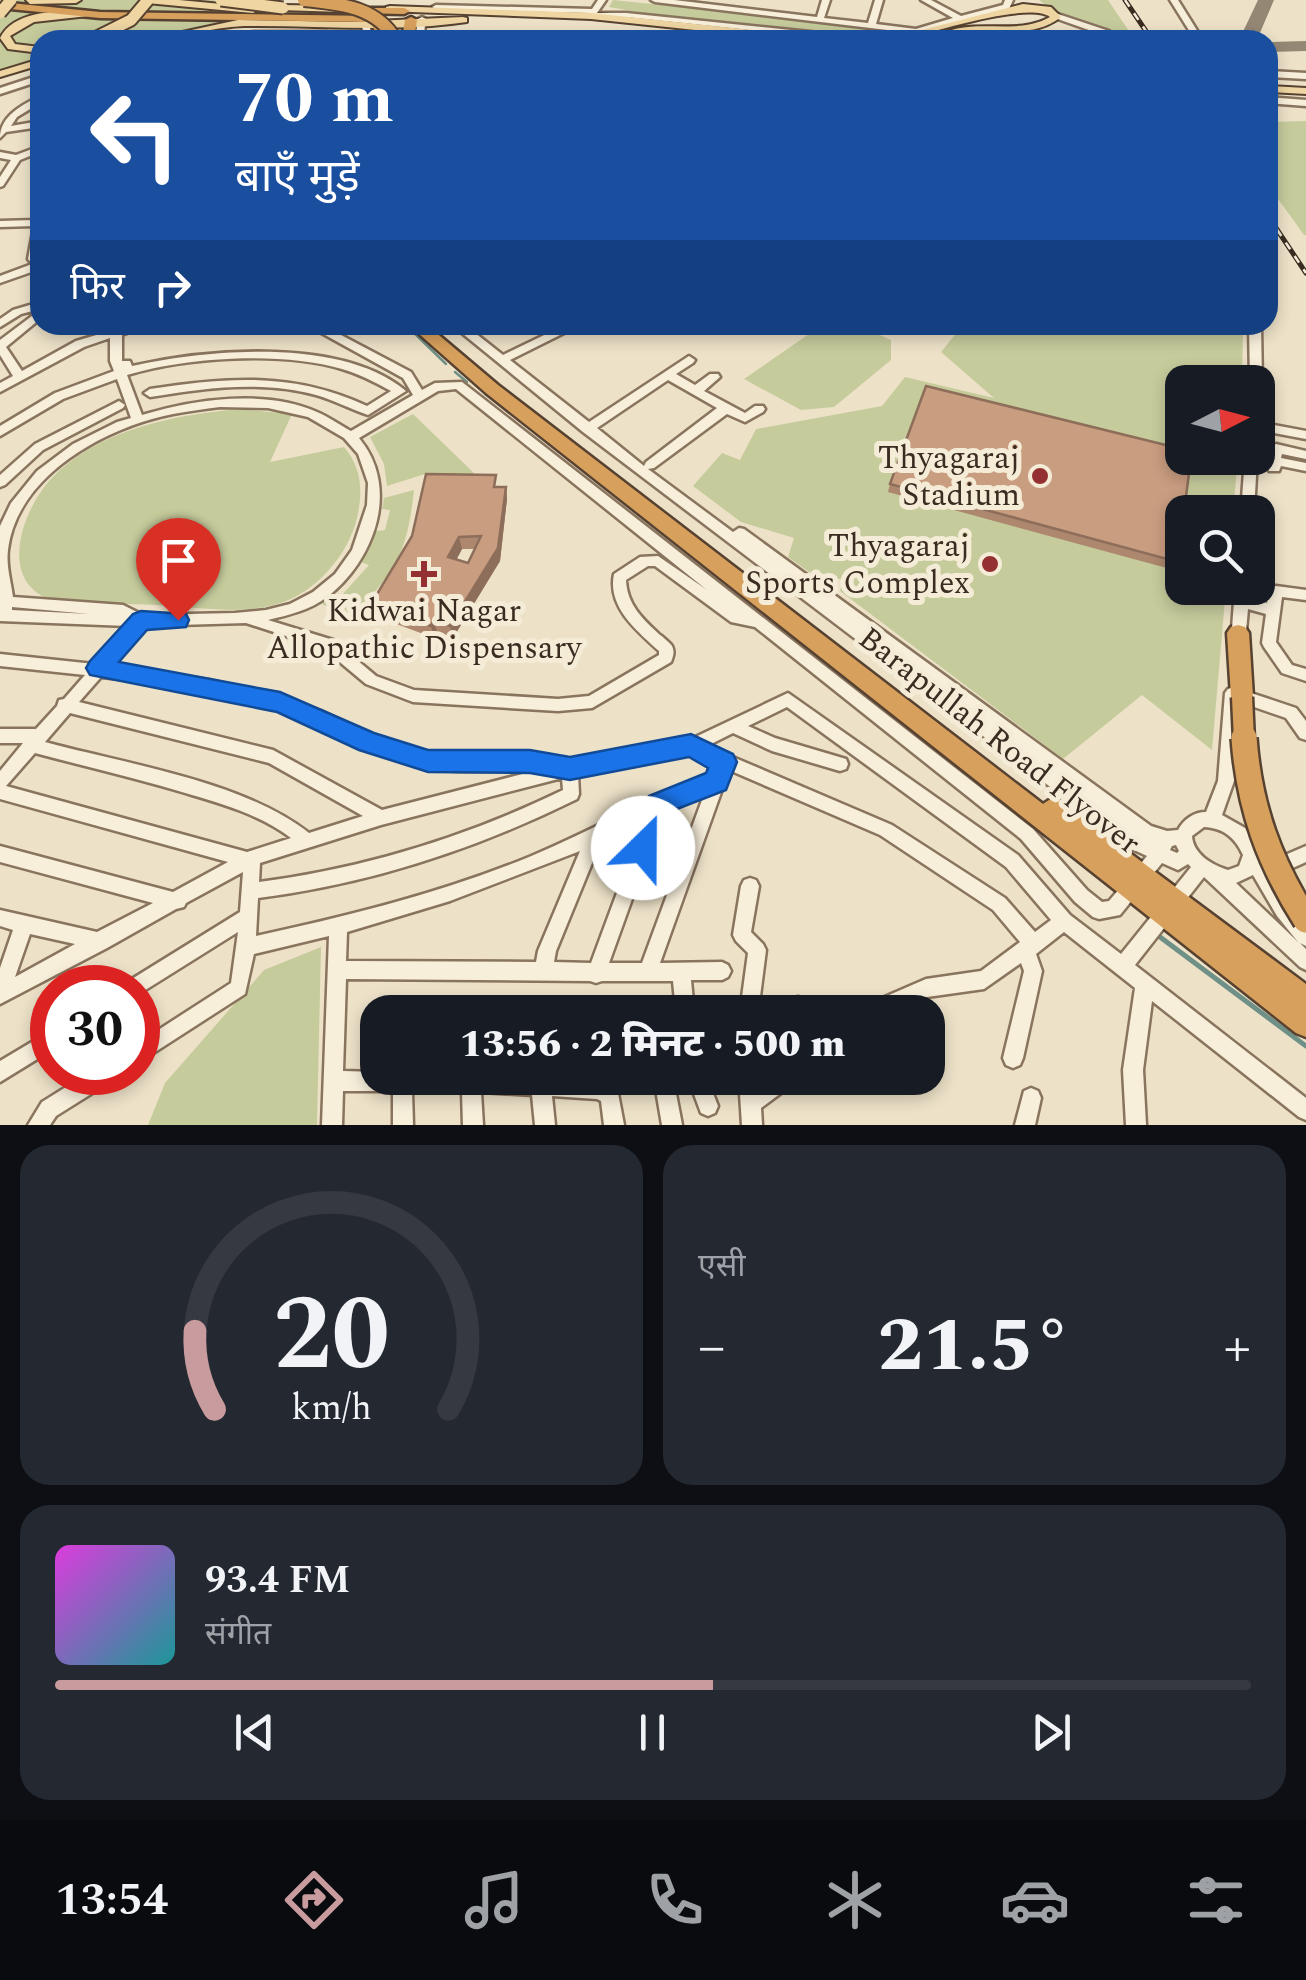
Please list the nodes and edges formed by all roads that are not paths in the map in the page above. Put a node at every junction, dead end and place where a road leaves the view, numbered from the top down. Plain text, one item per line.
1 (11, 0) edge
2 (22, 0) edge
3 (76, 0) edge
4 (147, 0) edge
5 (158, 0) edge
6 (221, 0) edge
7 (304, 0) edge
8 (602, 0) edge
9 (655, 0) edge
10 (778, 0) edge
11 (826, 0) edge
12 (880, 0) edge
13 (926, 0) edge
14 (944, 0) edge
15 (1174, 0) edge
16 (30, 1) edge
17 (669, 1) edge
18 (705, 2) edge
19 (720, 3) edge
20 (346, 4) edge
21 (1017, 4) edge
22 (1037, 4) edge
23 (0, 6) edge
24 (440, 6) edge
25 (758, 7) edge
26 (253, 10) junction
27 (772, 12) junction
28 (592, 14) junction
29 (100, 15) junction
30 (821, 17) junction
31 (1047, 21) junction
32 (970, 22) junction
33 (872, 24) junction
34 (414, 26) edge
35 (305, 28) edge
36 (0, 30) edge
37 (111, 30) edge
38 (124, 30) edge
39 (198, 30) edge
40 (352, 30) edge
41 (384, 30) edge
42 (391, 30) edge
43 (685, 30) edge
44 (701, 30) edge
45 (707, 30) edge
46 (906, 30) edge
47 (942, 30) edge
48 (1087, 30) edge
49 (1194, 30) edge
50 (0, 48) edge
51 (30, 50) edge
52 (30, 51) edge
53 (30, 70) edge
54 (0, 74) edge
55 (30, 75) edge
56 (1278, 78) edge
57 (1306, 80) edge
58 (1278, 89) edge
59 (0, 90) edge
60 (1306, 91) edge
61 (1278, 100) edge
62 (1306, 101) edge
63 (30, 106) edge
64 (30, 129) edge
65 (2, 132) edge
66 (30, 153) edge
67 (0, 155) edge
68 (16, 158) junction
69 (0, 184) edge
70 (0, 224) edge
71 (30, 224) edge
72 (30, 269) edge
73 (0, 280) edge
74 (30, 308) edge
75 (30, 320) edge
76 (0, 324) edge
77 (95, 335) edge
78 (102, 335) edge
79 (114, 335) edge
80 (332, 335) edge
81 (429, 335) edge
82 (443, 335) edge
83 (470, 335) edge
84 (555, 335) edge
85 (1255, 335) edge
86 (94, 339) junction
87 (689, 360) dead end
88 (504, 362) junction
89 (1256, 365) edge
90 (120, 370) junction
91 (668, 375) junction
92 (18, 376) junction
93 (714, 377) dead end
94 (229, 383) junction
95 (0, 388) edge
96 (696, 391) junction
97 (150, 392) dead end
98 (419, 395) junction
99 (224, 404) junction
100 (119, 405) dead end
101 (726, 408) junction
102 (758, 409) dead end
103 (138, 420) junction
104 (591, 427) junction
105 (1275, 429) edge
106 (0, 432) edge
107 (1306, 435) edge
108 (350, 437) junction
109 (1306, 455) edge
110 (650, 466) junction
111 (1306, 467) edge
112 (0, 486) edge
113 (24, 493) junction
114 (1306, 595) edge
115 (819, 597) junction
116 (1240, 605) edge
117 (1263, 605) edge
118 (3, 608) edge
119 (1274, 610) junction
120 (141, 620) junction
121 (250, 620) junction
122 (758, 622) junction
123 (1238, 633) junction
124 (0, 660) edge
125 (99, 668) junction
126 (1306, 676) edge
127 (1242, 697) junction
128 (64, 705) junction
129 (732, 726) junction
130 (1306, 733) edge
131 (0, 736) edge
132 (34, 741) junction
133 (691, 746) junction
134 (724, 762) junction
135 (840, 764) dead end
136 (570, 769) junction
137 (716, 781) junction
138 (0, 782) edge
139 (0, 792) edge
140 (658, 804) junction
141 (381, 818) junction
142 (1212, 819) junction
143 (595, 835) junction
144 (304, 840) junction
145 (1165, 849) junction
146 (0, 854) edge
147 (1306, 854) edge
148 (1251, 855) junction
149 (250, 859) junction
150 (1199, 870) junction
151 (1261, 874) junction
152 (750, 886) dead end
153 (249, 891) junction
154 (178, 901) junction
155 (247, 916) junction
156 (0, 918) edge
157 (1306, 920) edge
158 (1064, 922) junction
159 (24, 924) junction
160 (338, 928) junction
161 (1306, 937) edge
162 (101, 942) junction
163 (246, 947) junction
164 (1031, 949) junction
165 (1306, 961) edge
166 (1122, 968) junction
167 (336, 970) junction
168 (160, 971) edge
169 (722, 971) dead end
170 (648, 972) junction
171 (681, 972) junction
172 (543, 973) junction
173 (596, 974) junction
174 (1145, 985) junction
175 (0, 994) edge
176 (684, 995) edge
177 (751, 995) edge
178 (910, 995) edge
179 (1306, 1001) edge
180 (1306, 1023) edge
181 (160, 1040) edge
182 (30, 1053) edge
183 (1013, 1058) dead end
184 (0, 1072) edge
185 (332, 1081) junction
186 (360, 1081) edge
187 (72, 1095) edge
188 (402, 1095) edge
189 (472, 1095) edge
190 (543, 1095) edge
191 (607, 1095) edge
192 (667, 1095) edge
193 (704, 1095) edge
194 (752, 1095) edge
195 (762, 1095) edge
196 (1031, 1098) dead end
197 (753, 1102) junction
198 (708, 1106) dead end
199 (1306, 1110) edge
200 (38, 1125) edge
201 (332, 1125) edge
202 (402, 1125) edge
203 (473, 1125) edge
204 (545, 1125) edge
205 (614, 1125) edge
206 (672, 1125) edge
207 (752, 1125) edge
208 (1025, 1125) edge
209 (1136, 1125) edge

1 - 23 main road, bridge
2 - 16 highway
3 - 16 main road
4 - 26 main road
4 - 37 main road, bridge
5 - 38 main road, bridge
6 - 20 main road, bridge
7 - 42 highway, bridge
8 - 28 street
9 - 17 street
10 - 27 street
11 - 30 street
12 - 33 street
13 - 32 street
14 - 32 street
15 - 49 street
16 - 26 highway
17 - 18 street
18 - 19 street
19 - 25 street
20 - 34 main road
21 - 22 main road
21 - 31 main road
21 - 32 main road
22 - 31 main road
23 - 29 highway
23 - 36 main road
24 - 28 main road
24 - 34 main road
25 - 27 street
26 - 34 highway
27 - 30 street
28 - 44 main road
28 - 45 street
29 - 35 highway
29 - 51 main road
30 - 33 street
31 - 32 main road
31 - 48 street
32 - 47 main road
33 - 46 street
34 - 41 main road
34 - 43 main road
35 - 39 main road
35 - 40 highway
50 - 52 main road
53 - 54 main road
55 - 59 street
56 - 57 main road
58 - 60 main road
61 - 62 street
63 - 65 street
64 - 65 street
66 - 68 street
67 - 68 street
68 - 69 street
70 - 71 street
72 - 73 street
74 - 76 street
75 - 92 street
77 - 86 street
78 - 86 street
79 - 90 street
80 - 98 street
81 - 180 highway, Barapullah Road Flyover
82 - 179 highway, Barapullah Road Flyover
83 - 88 street
84 - 88 street
85 - 89 street
86 - 92 street
87 - 91 street
88 - 104 street
90 - 94 street
90 - 103 street
90 - 106 street
91 - 96 street
91 - 104 street
92 - 95 street
93 - 96 street
94 - 97 street
94 - 99 street
96 - 101 street
98 - 108 street
98 - 122 street
99 - 103 street
99 - 108 street
100 - 112 street
101 - 102 street
101 - 110 street
103 - 113 street
104 - 110 street
104 - 115 street
105 - 107 street
108 - 121 street
109 - 111 street
110 - 115 street
112 - 113 street
113 - 118 street
114 - 119 street
115 - 145 street
116 - 123 street
117 - 119 street
118 - 120 street
119 - 126 street
120 - 121 street
120 - 125 street
121 - 122 street
122 - 145 street
123 - 127 highway
123 - 142 street
124 - 125 street
125 - 128 street
125 - 136 street
127 - 130 street
127 - 157 highway, bridge
128 - 132 street
128 - 141 street
129 - 133 street
129 - 135 street
129 - 158 street
131 - 132 street
132 - 138 street
132 - 144 street
133 - 134 street
133 - 136 street
134 - 137 street
134 - 164 street
136 - 141 street
136 - 153 street
137 - 140 street
137 - 170 street
139 - 149 street
140 - 143 street
140 - 173 street
141 - 144 street
142 - 145 street
142 - 148 street
143 - 160 street
143 - 172 street
144 - 149 street
145 - 150 street
145 - 150 street
146 - 154 street
147 - 151 street
148 - 150 street
148 - 151 street
149 - 153 street
149 - 154 street
150 - 165 street
150 - 166 street
151 - 161 street
152 - 177 street
153 - 155 street
154 - 162 street
155 - 163 street
155 - 168 street
156 - 159 street
158 - 164 street
158 - 166 street
159 - 162 street
159 - 175 street
160 - 163 street
160 - 167 street
162 - 175 street
163 - 181 street
164 - 178 street
164 - 183 street
166 - 174 street
167 - 172 street
167 - 185 street
169 - 171 street
170 - 171 street
170 - 173 street
171 - 176 street
172 - 173 street
174 - 199 street
174 - 209 street
182 - 184 street
185 - 186 street
185 - 201 street
187 - 200 street
188 - 202 street
189 - 203 street
190 - 204 street
191 - 205 street
192 - 206 street
193 - 198 street
194 - 197 street
195 - 197 street
196 - 208 street
197 - 207 street

